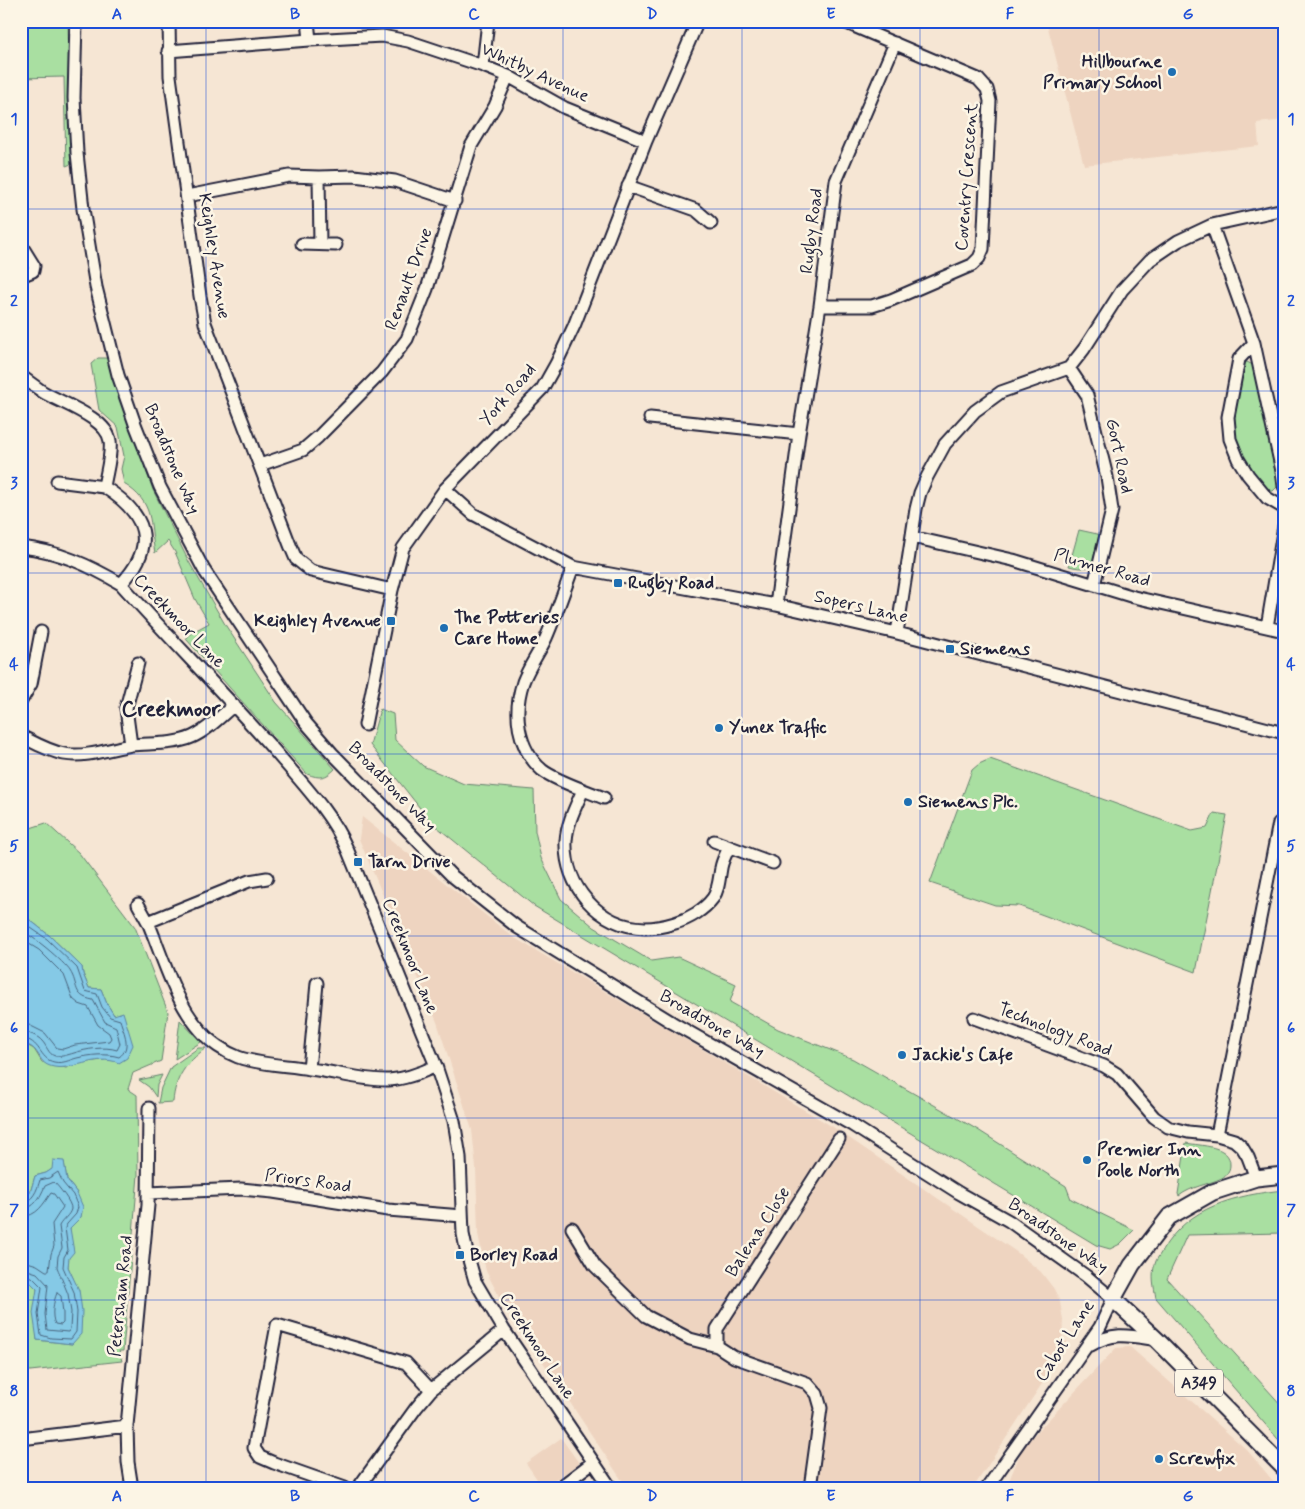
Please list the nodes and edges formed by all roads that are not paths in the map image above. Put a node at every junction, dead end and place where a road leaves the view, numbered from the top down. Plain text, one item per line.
1 (76, 21) edge
2 (169, 21) edge
3 (308, 21) edge
4 (488, 21) edge
5 (698, 21) edge
6 (842, 21) edge
7 (310, 40) junction
8 (895, 43) junction
9 (168, 52) junction
10 (483, 66) junction
11 (508, 76) junction
12 (646, 141) junction
13 (319, 178) junction
14 (628, 186) junction
15 (187, 196) junction
16 (455, 201) junction
17 (1284, 209) edge
18 (711, 223) dead end
19 (1212, 225) junction
20 (302, 244) dead end
21 (320, 244) junction
22 (21, 245) edge
23 (336, 245) dead end
24 (21, 276) edge
25 (820, 306) junction
26 (1254, 343) junction
27 (1069, 368) junction
28 (21, 376) edge
29 (650, 418) dead end
30 (799, 434) junction
31 (260, 465) junction
32 (57, 481) dead end
33 (1284, 486) edge
34 (104, 487) junction
35 (445, 489) junction
36 (1284, 508) edge
37 (1284, 526) edge
38 (912, 537) junction
39 (21, 547) edge
40 (573, 567) junction
41 (121, 584) junction
42 (1094, 585) junction
43 (392, 590) junction
44 (776, 605) junction
45 (1267, 627) junction
46 (1284, 631) edge
47 (42, 632) dead end
48 (897, 633) junction
49 (138, 664) dead end
50 (21, 701) edge
51 (234, 705) junction
52 (365, 725) dead end
53 (1284, 733) edge
54 (21, 736) edge
55 (132, 746) junction
56 (583, 790) junction
57 (604, 798) dead end
58 (1284, 823) edge
59 (714, 841) dead end
60 (729, 847) junction
61 (773, 863) dead end
62 (267, 878) dead end
63 (138, 904) dead end
64 (148, 922) junction
65 (317, 983) dead end
66 (974, 1018) dead end
67 (436, 1066) junction
68 (309, 1068) junction
69 (149, 1108) dead end
70 (1217, 1135) junction
71 (839, 1139) dead end
72 (1284, 1175) edge
73 (1256, 1178) junction
74 (148, 1193) junction
75 (462, 1216) junction
76 (572, 1228) dead end
77 (1113, 1299) junction
78 (504, 1330) junction
79 (1157, 1340) junction
80 (716, 1346) junction
81 (1086, 1348) junction
82 (431, 1390) junction
83 (127, 1426) junction
84 (21, 1439) edge
85 (593, 1462) junction
86 (1284, 1468) edge
87 (132, 1488) edge
88 (345, 1488) edge
89 (358, 1488) edge
90 (559, 1488) edge
91 (611, 1488) edge
92 (810, 1488) edge
93 (987, 1488) edge

1 - 77 street, Broadstone Way
2 - 9 street, Keighley Avenue
3 - 7 street
4 - 10 street
5 - 12 street, York Road
6 - 8 street, Coventry Crescent
7 - 9 street, Whitby Avenue
7 - 10 street, Whitby Avenue
8 - 25 street, Rugby Road
8 - 25 street, Coventry Crescent
9 - 15 street, Keighley Avenue
10 - 11 street, Whitby Avenue
11 - 12 street, Whitby Avenue
11 - 16 street, Renault Drive
12 - 14 street, York Road
13 - 15 street
13 - 16 street
13 - 21 street
14 - 18 street
14 - 35 street, York Road
15 - 31 street, Keighley Avenue
16 - 31 street, Renault Drive
17 - 19 street
19 - 26 street
19 - 27 street
20 - 21 street
21 - 23 street
22 - 24 street
25 - 30 street, Rugby Road
26 - 33 street
26 - 36 street
27 - 38 street
27 - 42 street, Gort Road
28 - 34 street
29 - 30 street
30 - 44 street, Rugby Road
31 - 43 street, Keighley Avenue
32 - 34 street
34 - 41 street
35 - 40 street, Sopers Lane
35 - 43 street, York Road
37 - 45 street
38 - 42 street, Plumer Road
38 - 48 street
39 - 41 street, Creekmoor Lane
40 - 44 street, Sopers Lane
40 - 56 street
41 - 51 street, Creekmoor Lane
42 - 45 street, Plumer Road
43 - 52 street, York Road
44 - 48 street, Sopers Lane
45 - 46 street, Plumer Road
47 - 50 street
48 - 53 street, Sopers Lane
49 - 55 street
51 - 55 street
51 - 67 street, Creekmoor Lane
54 - 55 street
56 - 57 street
56 - 60 street
58 - 70 street
59 - 60 street
60 - 61 street
62 - 64 street
63 - 64 street
64 - 68 street
65 - 68 street
66 - 70 street, Technology Road
67 - 68 street
67 - 75 street, Creekmoor Lane
69 - 74 street, Petersham Road
70 - 73 street, Technology Road
71 - 80 street, Balena Close
72 - 73 main road, Cabot Lane
73 - 77 main road, Cabot Lane
74 - 75 street, Priors Road
74 - 83 street, Petersham Road
75 - 78 street, Creekmoor Lane
76 - 80 street
77 - 79 main road, Broadstone Way / A349
77 - 81 street, Cabot Lane
78 - 82 street
78 - 85 street, Creekmoor Lane
79 - 81 street
79 - 86 main road, Broadstone Way / A349
80 - 92 street
81 - 93 street, Cabot Lane
82 - 88 street
82 - 89 street
83 - 84 street
83 - 87 street, Petersham Road
85 - 90 street
85 - 91 street, Creekmoor Lane

